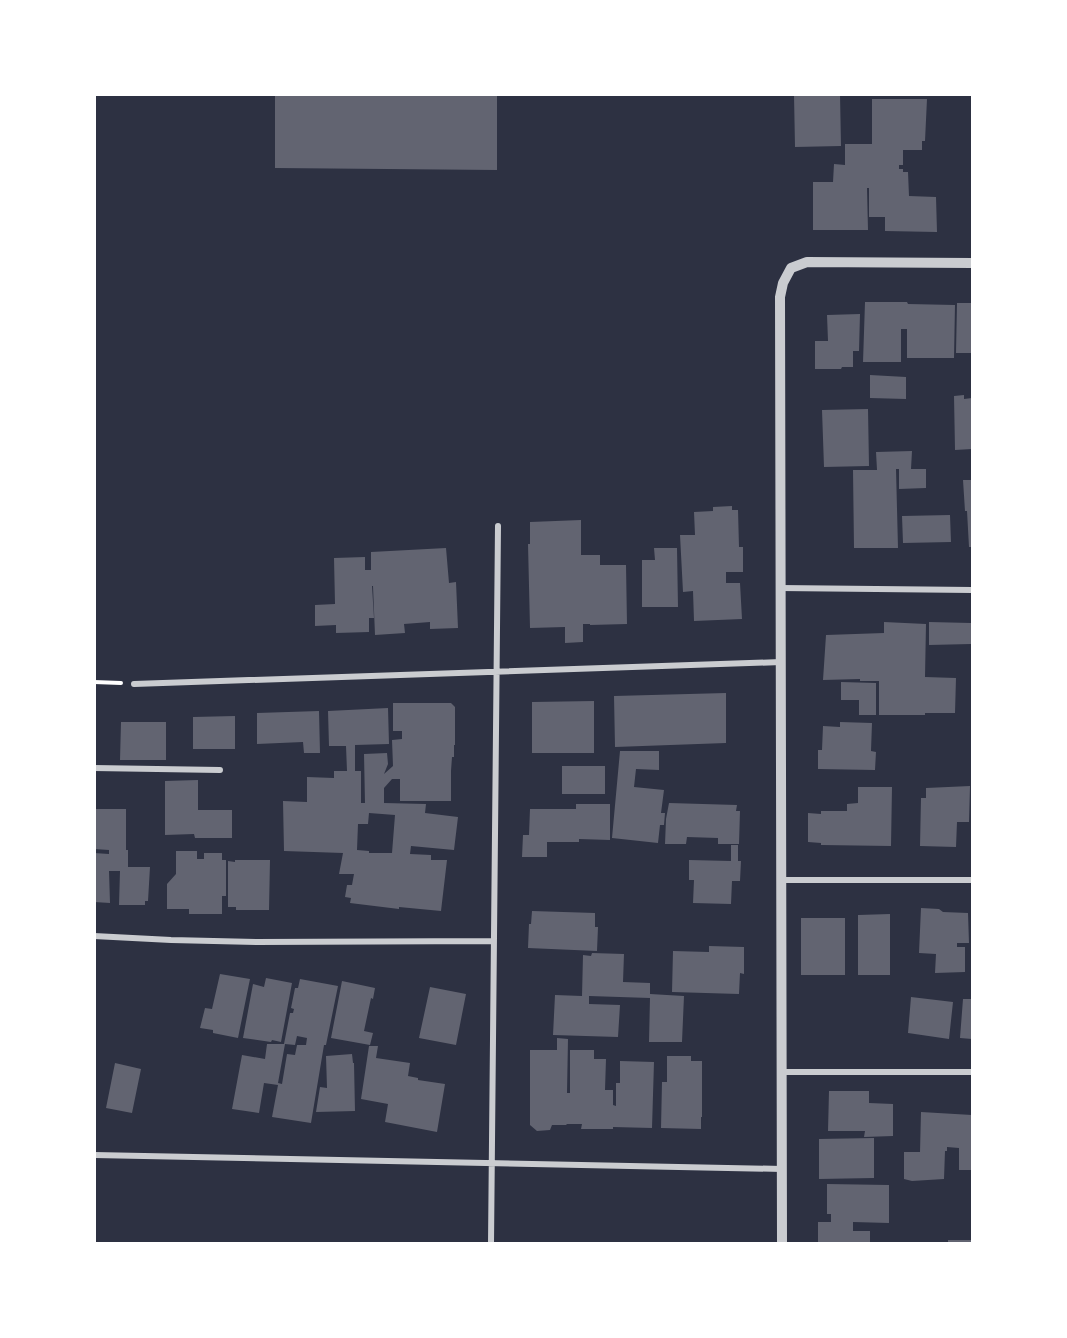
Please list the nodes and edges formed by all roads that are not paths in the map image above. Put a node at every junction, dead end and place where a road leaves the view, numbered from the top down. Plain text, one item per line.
1 (972, 263) edge
2 (498, 526) dead end
3 (780, 588) junction
4 (972, 590) edge
5 (781, 662) junction
6 (497, 672) junction
7 (134, 684) road end
8 (94, 768) edge
9 (220, 770) dead end
10 (781, 880) junction
11 (972, 880) edge
12 (94, 936) edge
13 (494, 941) junction
14 (781, 1072) junction
15 (972, 1072) edge
16 (94, 1155) edge
17 (491, 1163) junction
18 (782, 1169) junction
19 (490, 1244) edge
20 (782, 1244) edge

1 - 3 street
2 - 6 street
3 - 4 street
3 - 5 street
5 - 6 street
5 - 10 street
6 - 7 street
6 - 13 street
8 - 9 street
10 - 11 street
10 - 14 street
12 - 13 street
13 - 17 street
14 - 15 street
14 - 18 street
16 - 17 street
17 - 18 street
17 - 19 street
18 - 20 street

